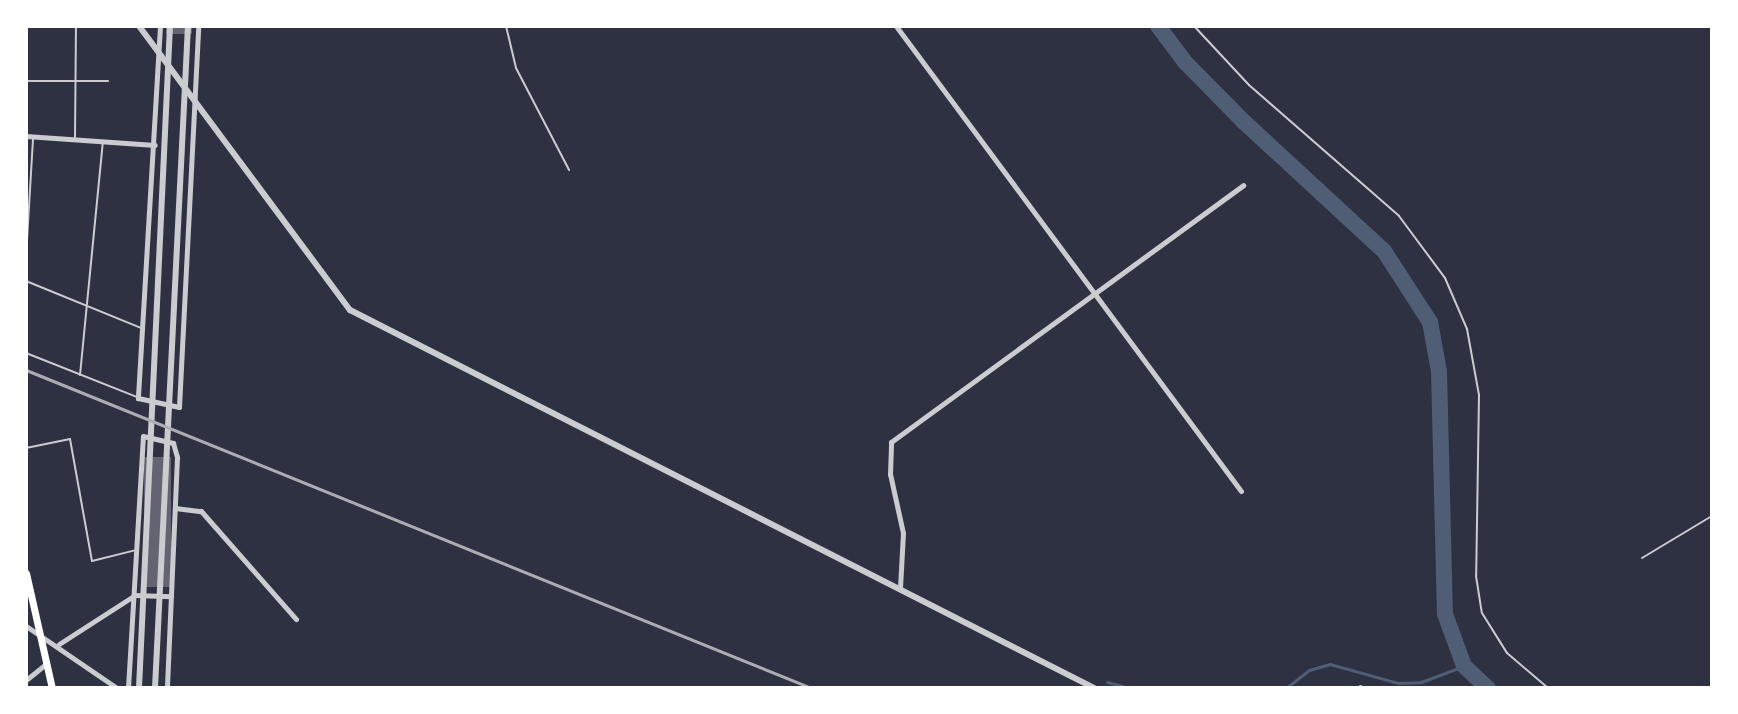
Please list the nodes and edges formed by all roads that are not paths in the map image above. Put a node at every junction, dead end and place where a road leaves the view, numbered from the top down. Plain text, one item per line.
1 (76, 26) edge
2 (139, 26) edge
3 (160, 26) edge
4 (170, 26) edge
5 (188, 26) edge
6 (198, 26) edge
7 (506, 26) edge
8 (896, 26) edge
9 (1194, 26) edge
10 (159, 51) junction
11 (26, 81) edge
12 (76, 81) junction
13 (108, 81) dead end
14 (194, 99) junction
15 (30, 136) edge
16 (75, 139) junction
17 (103, 141) junction
18 (155, 145) junction
19 (569, 170) dead end
20 (1243, 185) dead end
21 (28, 222) edge
22 (26, 257) edge
23 (26, 281) edge
24 (1095, 291) junction
25 (85, 305) junction
26 (143, 328) junction
27 (26, 353) edge
28 (80, 375) junction
29 (138, 398) junction
30 (26, 448) edge
31 (1241, 491) dead end
32 (175, 507) junction
33 (1712, 516) edge
34 (137, 550) junction
35 (1642, 558) dead end
36 (26, 573) edge
37 (900, 588) junction
38 (135, 595) junction
39 (171, 596) junction
40 (296, 619) dead end
41 (26, 626) edge
42 (40, 638) junction
43 (59, 644) junction
44 (46, 664) junction
45 (26, 680) edge
46 (52, 688) edge
47 (117, 688) edge
48 (128, 688) edge
49 (139, 688) edge
50 (155, 688) edge
51 (167, 688) edge
52 (1094, 688) edge
53 (1548, 688) edge

1 - 12 lane
2 - 10 street
3 - 10 street
4 - 49 street
5 - 50 street
6 - 14 street
7 - 19 lane
8 - 24 street
9 - 53 lane
10 - 14 street
10 - 18 street
11 - 12 lane
12 - 13 lane
12 - 16 lane
14 - 29 street
14 - 37 street
15 - 16 street
15 - 21 lane
16 - 17 street
17 - 18 street
17 - 25 lane
18 - 26 street
20 - 24 street
21 - 22 lane
23 - 25 lane
24 - 31 street
24 - 37 street
25 - 26 lane
25 - 28 lane
26 - 29 street
27 - 28 lane
28 - 29 lane
30 - 34 lane
32 - 34 street
32 - 39 street
32 - 40 street
33 - 35 lane
34 - 38 street
36 - 42 main road
37 - 52 street
38 - 39 street
38 - 43 street
38 - 48 street
39 - 51 street
41 - 42 street
42 - 43 street
42 - 44 main road
43 - 47 street
44 - 45 street
44 - 46 main road

